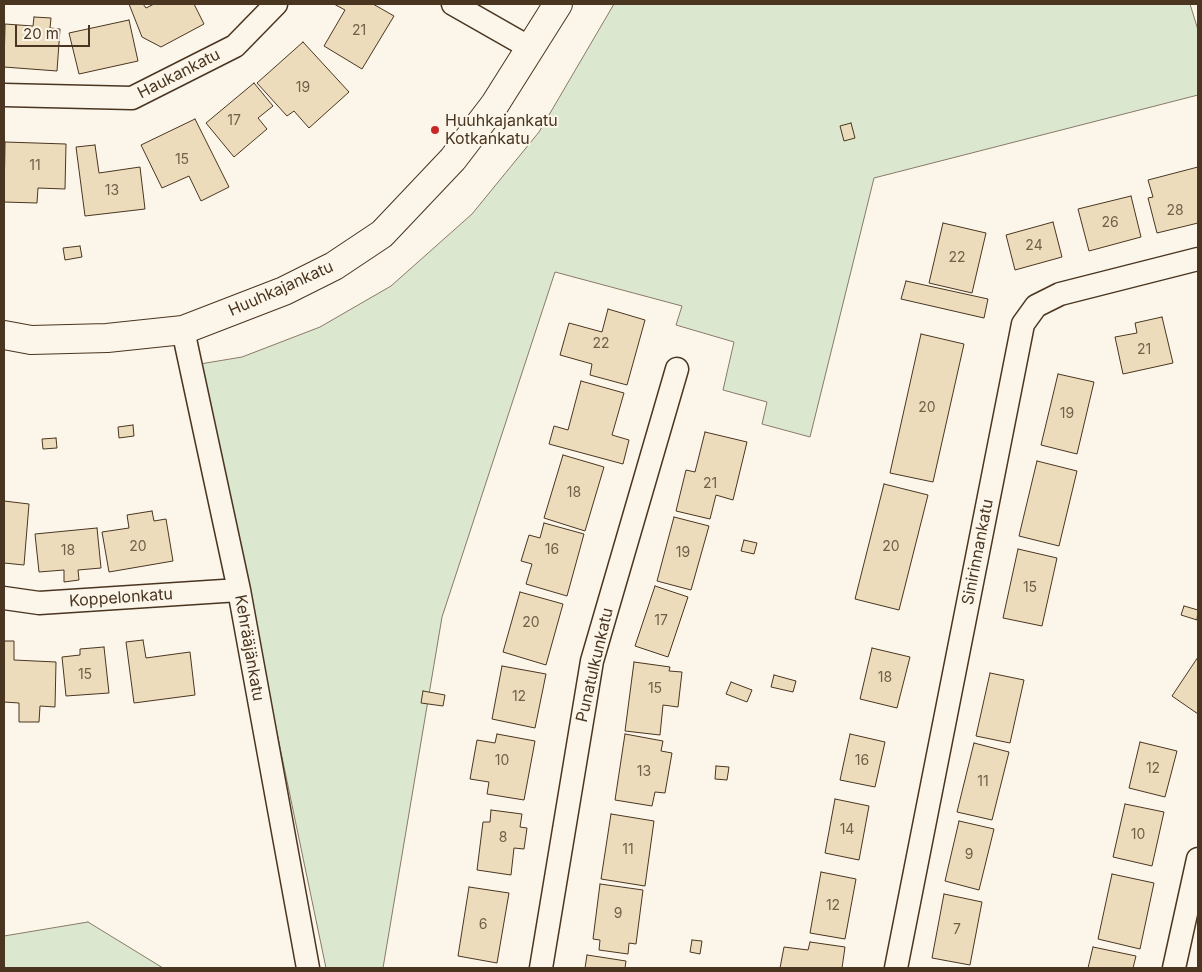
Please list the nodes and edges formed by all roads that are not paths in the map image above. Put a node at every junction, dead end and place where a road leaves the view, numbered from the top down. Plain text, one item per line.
1 (276, 4) edge
2 (453, 4) edge
3 (558, 4) edge
4 (532, 49) junction
5 (4, 95) edge
6 (1198, 259) edge
7 (183, 330) junction
8 (4, 335) edge
9 (677, 369) dead end
10 (239, 590) junction
11 (4, 598) edge
12 (1198, 860) edge
13 (308, 968) edge
14 (542, 968) edge
15 (896, 968) edge
16 (1174, 968) edge

1 - 5 street, Haukankatu
2 - 4 street
3 - 4 street, Huuhkajankatu
4 - 7 street, Huuhkajankatu
6 - 15 street, Sinirinnankatu
7 - 8 street, Huuhkajankatu
7 - 10 street, Kehrääjänkatu
9 - 14 street, Punatulkunkatu
10 - 11 street, Koppelonkatu
10 - 13 street, Kehrääjänkatu
12 - 16 street

